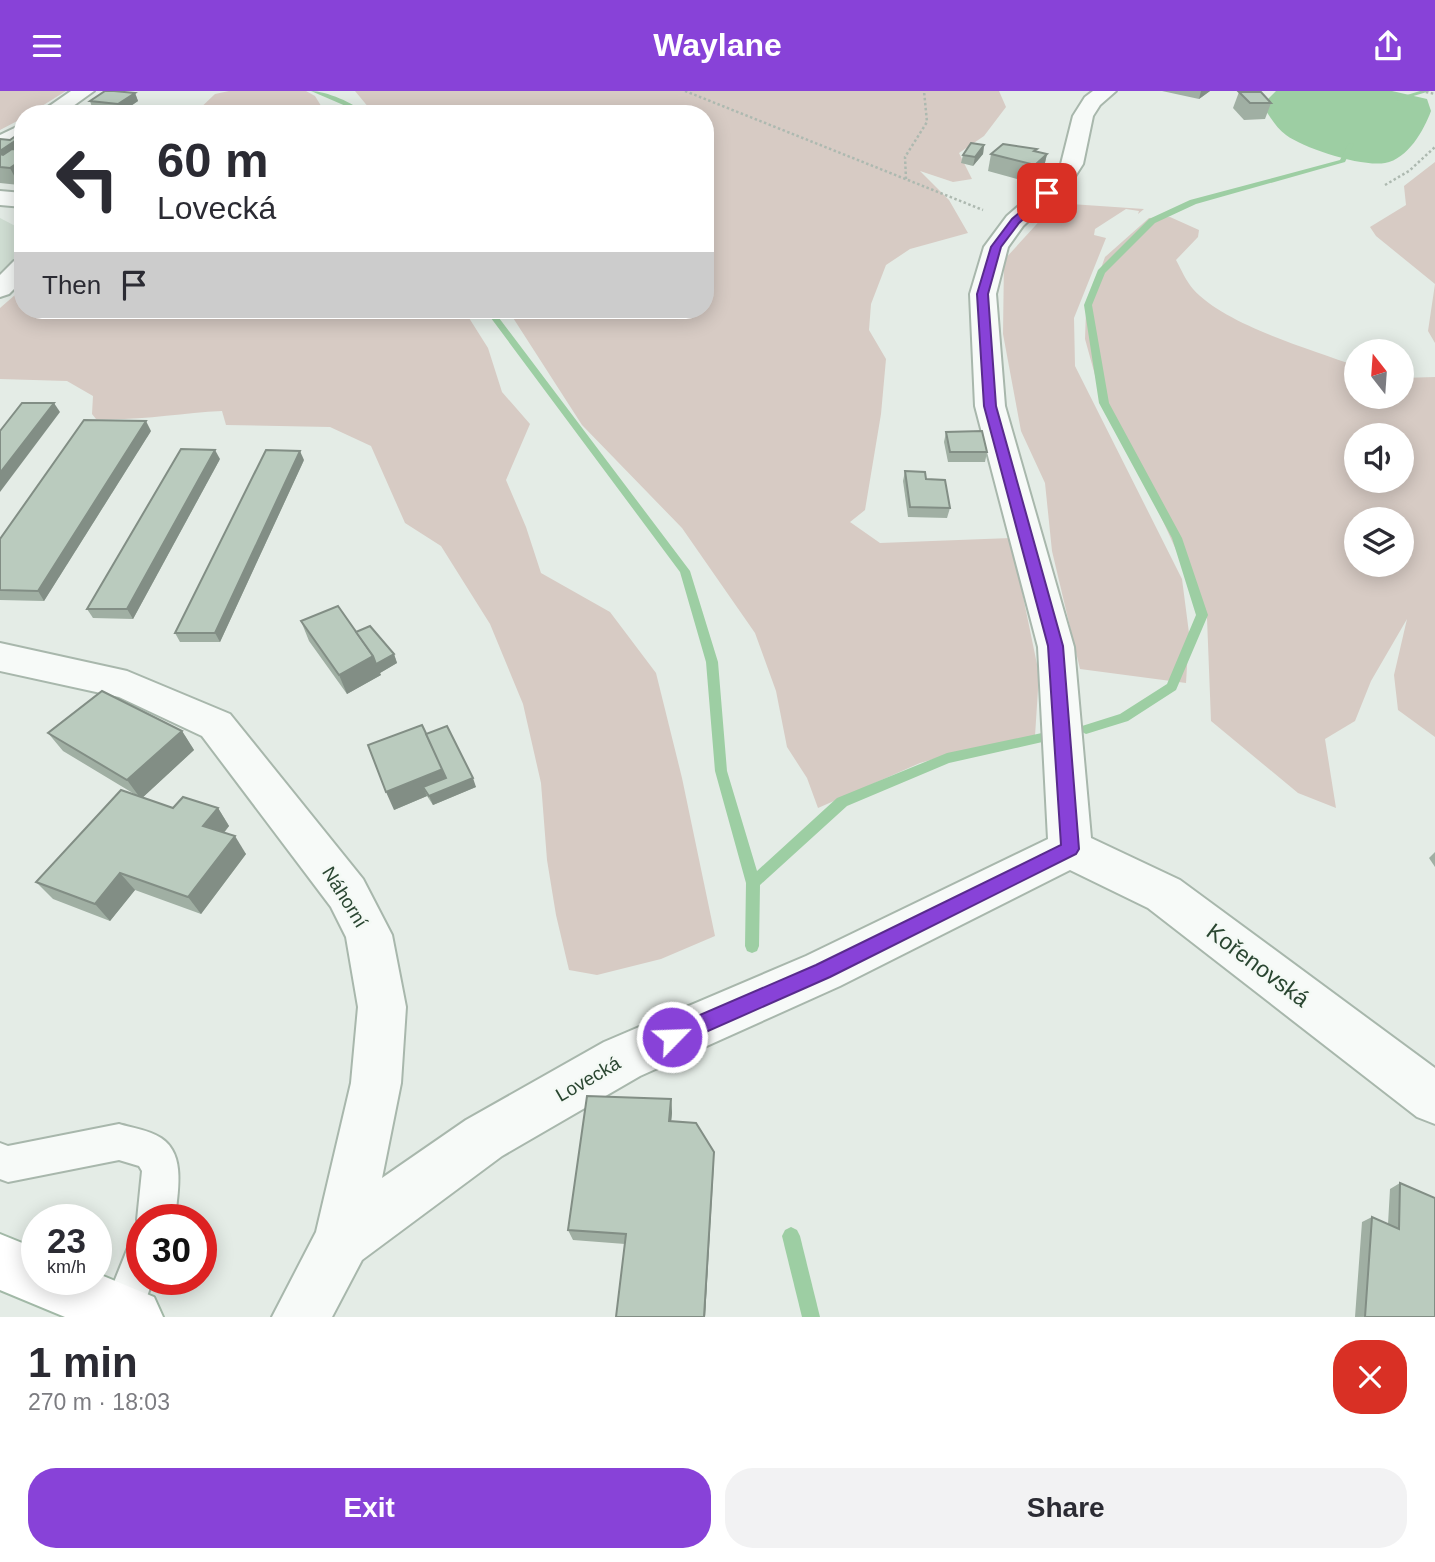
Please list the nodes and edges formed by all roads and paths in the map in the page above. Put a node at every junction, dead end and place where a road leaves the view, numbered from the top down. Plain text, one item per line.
1 (85, 91) edge
2 (685, 91) edge
3 (924, 91) edge
4 (1106, 91) edge
5 (1421, 91) edge
6 (1435, 94) edge
7 (62, 105) edge
8 (1435, 147) edge
9 (906, 180) junction
10 (1385, 185) dead end
11 (1015, 221) junction
12 (14, 275) edge
13 (0, 289) edge
14 (0, 657) edge
15 (1070, 849) junction
16 (1435, 1099) edge
17 (0, 1161) edge
18 (158, 1204) edge
19 (342, 1240) junction
20 (0, 1262) edge
21 (21, 1271) edge
22 (80, 1295) edge
23 (133, 1295) edge
24 (128, 1315) edge
25 (300, 1317) edge

1 - 7 street
2 - 9 path
3 - 9 path
4 - 11 street
5 - 6 path
8 - 10 path
9 - 11 path
11 - 15 street
12 - 13 street
14 - 19 street, Náhorní
15 - 16 street, Kořenovská
15 - 19 street, Lovecká
17 - 18 lane
19 - 25 street, Náhorní
20 - 21 main road
22 - 24 main road
23 - 24 lane

